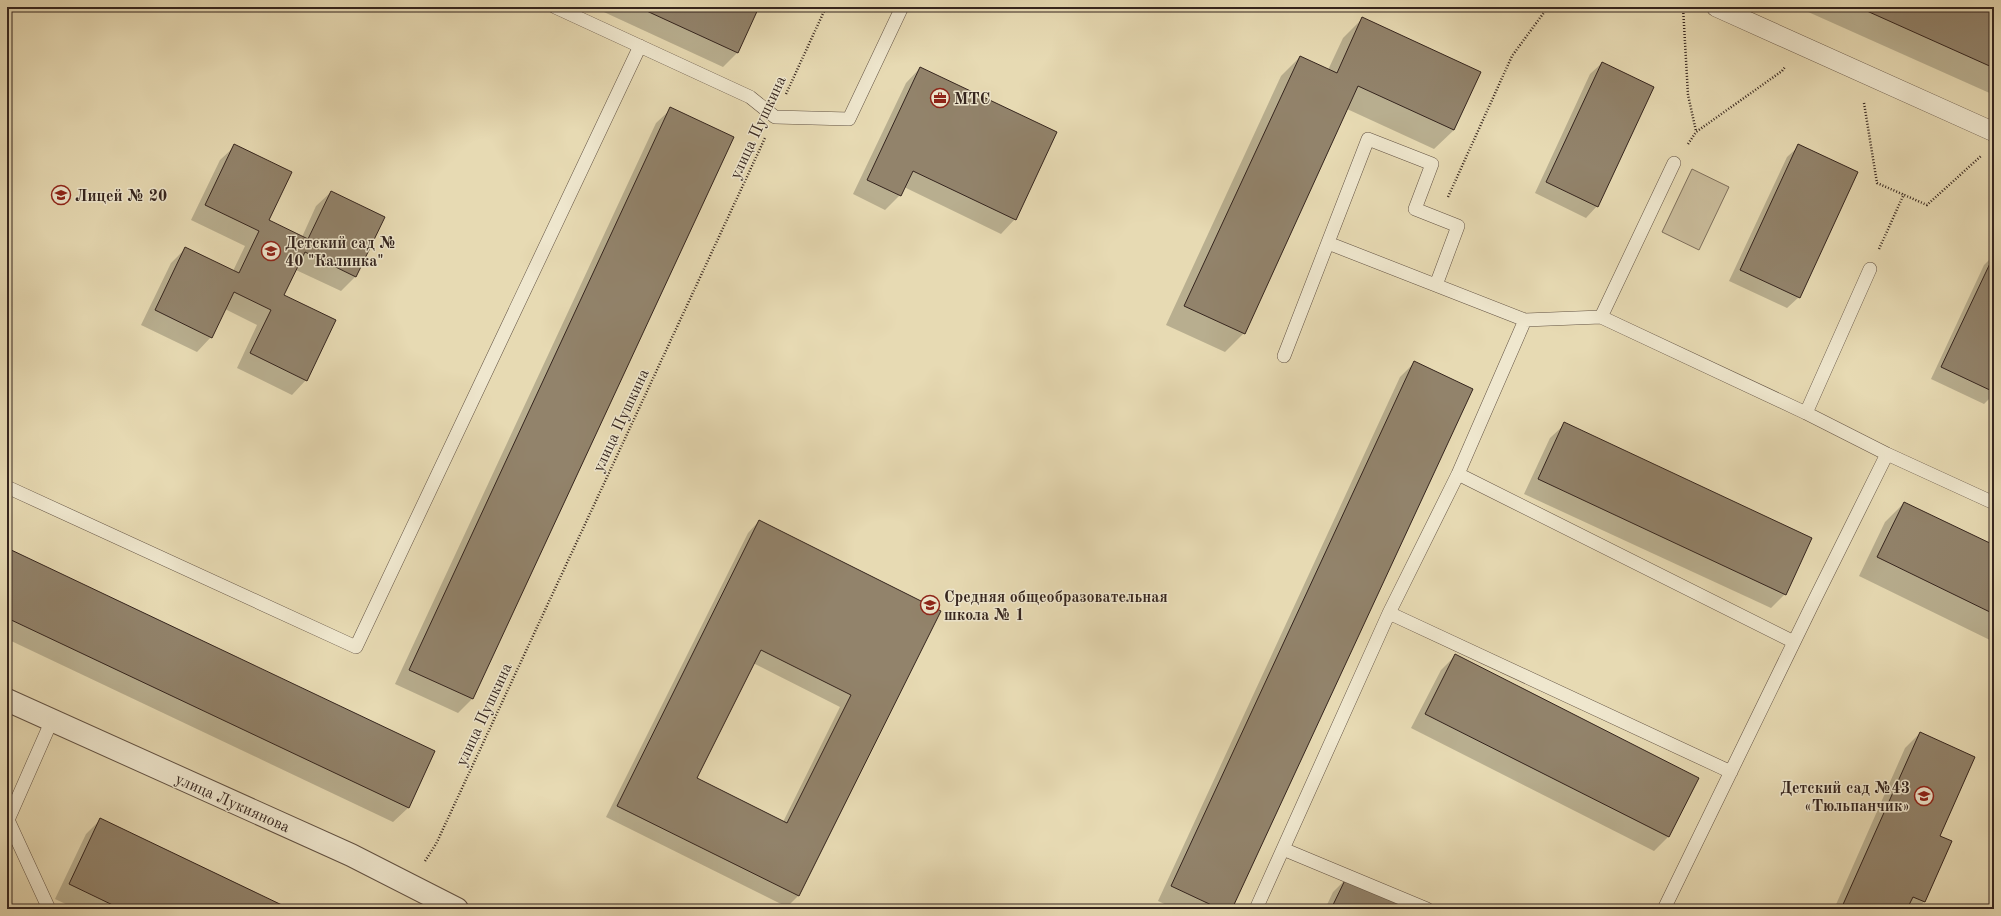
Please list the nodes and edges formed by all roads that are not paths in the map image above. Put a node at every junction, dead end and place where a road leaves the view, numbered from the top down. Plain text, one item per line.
1 (555, 7) edge
2 (902, 7) edge
3 (1716, 7) edge
4 (640, 46) junction
5 (1994, 132) edge
6 (1674, 163) road end
7 (1328, 243) junction
8 (1870, 269) road end
9 (1436, 285) junction
10 (1601, 317) junction
11 (1525, 320) junction
12 (1284, 356) dead end
13 (1806, 413) junction
14 (1888, 454) junction
15 (1458, 474) junction
16 (7, 487) edge
17 (1994, 503) edge
18 (1390, 614) junction
19 (1794, 642) junction
20 (7, 700) edge
21 (52, 720) junction
22 (1731, 772) junction
23 (1283, 849) junction
24 (49, 909) edge
25 (457, 909) edge
26 (1256, 909) edge
27 (1427, 909) edge
28 (1664, 909) edge

1 - 4 lane
2 - 4 lane
3 - 5 street
4 - 16 lane
6 - 10 lane
7 - 9 lane
7 - 9 lane
7 - 12 lane
8 - 13 lane
9 - 11 lane
10 - 11 lane
10 - 13 lane
11 - 15 lane
13 - 14 lane
14 - 17 lane
14 - 19 lane
15 - 18 lane
15 - 19 lane
18 - 22 lane
18 - 23 lane
19 - 22 lane
20 - 21 street, улица Лукиянова
21 - 24 lane
21 - 25 street, улица Лукиянова
22 - 28 lane
23 - 26 lane
23 - 27 lane

